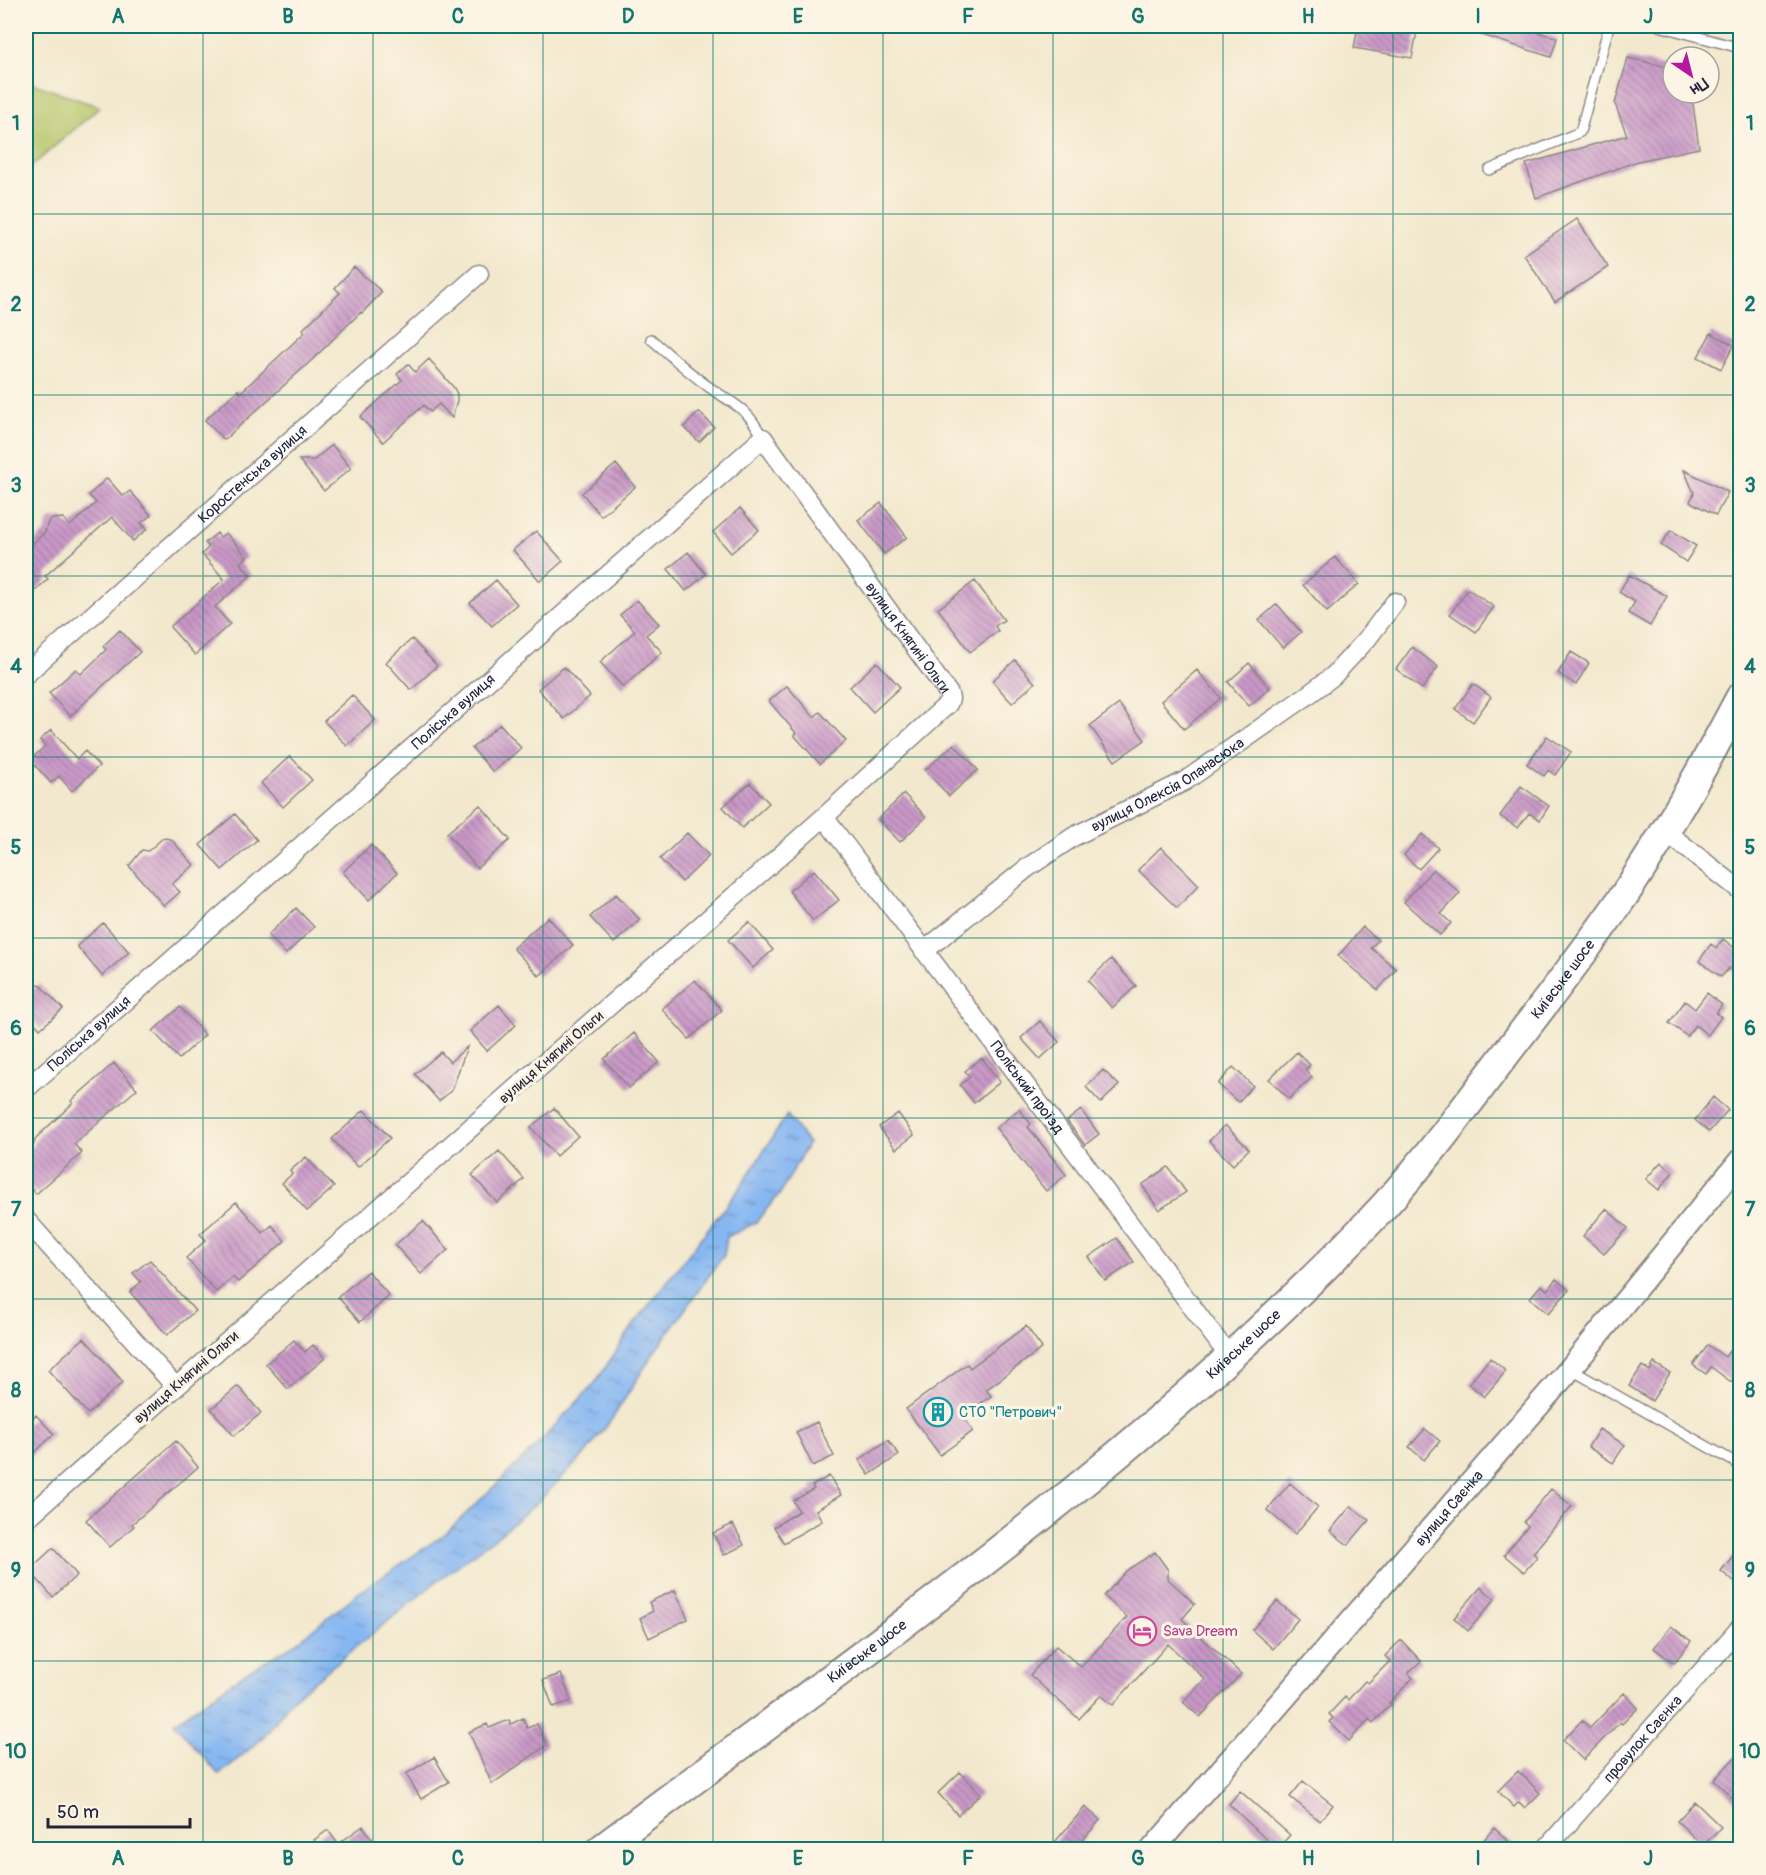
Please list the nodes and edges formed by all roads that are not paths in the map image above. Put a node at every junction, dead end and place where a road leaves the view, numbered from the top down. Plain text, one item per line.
1 (1609, 26) edge
2 (1659, 26) edge
3 (1740, 48) edge
4 (1489, 170) dead end
5 (479, 273) dead end
6 (651, 339) dead end
7 (763, 438) junction
8 (1395, 602) dead end
9 (26, 674) edge
10 (1740, 698) edge
11 (824, 817) junction
12 (1665, 831) junction
13 (1740, 890) edge
14 (924, 951) junction
15 (26, 1089) edge
16 (1740, 1161) edge
17 (26, 1220) edge
18 (1229, 1356) junction
19 (1570, 1369) junction
20 (175, 1386) junction
21 (1740, 1465) edge
22 (26, 1519) edge
23 (1740, 1628) edge
24 (600, 1850) edge
25 (1152, 1850) edge
26 (1545, 1850) edge

1 - 4 lane
2 - 3 lane
5 - 9 street, Коростенська вулиця
6 - 7 lane
7 - 11 street, вулиця Княгині Ольги
7 - 15 street, Поліська вулиця
8 - 14 street, вулиця Олексія Опанасюка
10 - 12 main road, Київське шосе
11 - 14 street, Поліський проїзд
11 - 20 street, вулиця Княгині Ольги
12 - 13 street
12 - 18 main road, Київське шосе
14 - 18 street, Поліський проїзд
16 - 19 street, вулиця Саєнка
17 - 20 street
18 - 24 main road, Київське шосе
19 - 21 lane
19 - 25 street, вулиця Саєнка
20 - 22 street, вулиця Княгині Ольги
23 - 26 street, провулок Саєнка

